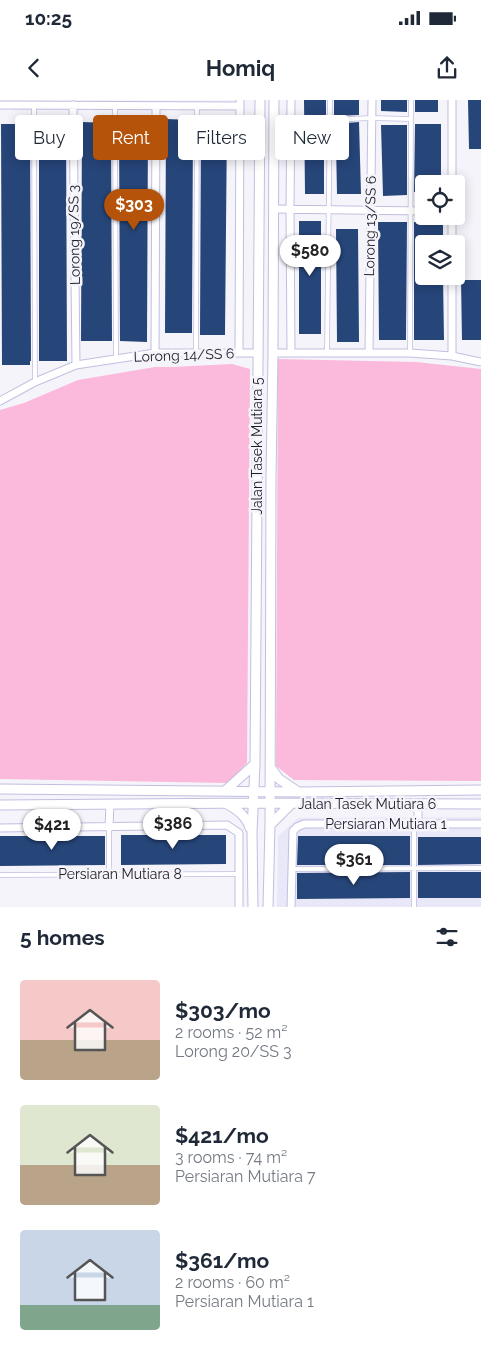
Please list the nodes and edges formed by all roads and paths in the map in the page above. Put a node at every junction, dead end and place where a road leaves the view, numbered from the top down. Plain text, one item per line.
1 (260, 100) edge
2 (274, 100) edge
3 (291, 100) edge
4 (330, 100) edge
5 (372, 100) edge
6 (411, 100) edge
7 (452, 100) edge
8 (240, 103) edge
9 (0, 105) edge
10 (34, 105) junction
11 (72, 105) junction
12 (115, 106) junction
13 (156, 106) junction
14 (197, 106) junction
15 (330, 115) edge
16 (371, 118) junction
17 (349, 119) edge
18 (410, 119) junction
19 (330, 160) edge
20 (452, 175) edge
21 (274, 209) junction
22 (288, 209) junction
23 (329, 210) junction
24 (370, 210) junction
25 (410, 210) junction
26 (415, 210) edge
27 (452, 285) edge
28 (196, 352) junction
29 (291, 352) junction
30 (327, 352) junction
31 (155, 353) junction
32 (239, 353) junction
33 (257, 353) junction
34 (273, 353) junction
35 (368, 353) junction
36 (410, 353) junction
37 (452, 356) junction
38 (116, 358) junction
39 (481, 362) edge
40 (76, 365) junction
41 (35, 382) junction
42 (0, 401) edge
43 (271, 477) junction
44 (257, 478) junction
45 (255, 764) junction
46 (270, 767) junction
47 (0, 789) edge
48 (226, 790) junction
49 (481, 790) edge
50 (253, 791) junction
51 (269, 791) junction
52 (298, 792) junction
53 (253, 803) junction
54 (292, 803) junction
55 (110, 804) junction
56 (227, 804) junction
57 (270, 804) junction
58 (418, 804) junction
59 (481, 804) edge
60 (0, 805) edge
61 (416, 824) junction
62 (481, 824) edge
63 (270, 826) junction
64 (0, 828) edge
65 (108, 828) junction
66 (252, 833) junction
67 (481, 868) edge
68 (292, 869) junction
69 (414, 869) junction
70 (108, 874) junction
71 (239, 874) junction
72 (0, 875) edge
73 (239, 907) edge
74 (253, 907) edge
75 (268, 907) edge
76 (290, 907) edge
77 (414, 907) edge

1 - 33 street, Jalan Tasek Mutiara 5
2 - 21 street, Jalan Tasek Mutiara 5
3 - 22 street
4 - 15 lane
5 - 16 street, Lorong 13/SS 6
6 - 18 lane
7 - 20 street
8 - 14 street
8 - 32 street
9 - 10 street
10 - 11 street
10 - 41 lane
11 - 12 street
11 - 40 street, Lorong 19/SS 3
12 - 13 street
12 - 38 lane
13 - 14 street
13 - 31 street
14 - 28 lane
16 - 17 lane
16 - 18 lane
16 - 24 street, Lorong 13/SS 6
18 - 25 lane
19 - 23 lane
21 - 22 street
21 - 34 street, Jalan Tasek Mutiara 5
22 - 23 street
22 - 29 street
23 - 24 street
23 - 30 lane
24 - 25 street
24 - 35 street, Lorong 13/SS 6
25 - 26 street
25 - 36 lane
27 - 37 street
28 - 31 street, Lorong 14/SS 6
28 - 32 street, Lorong 14/SS 6
29 - 30 street
29 - 34 street
30 - 35 street
31 - 38 street, Lorong 14/SS 6
32 - 33 street, Lorong 14/SS 6
33 - 44 street, Jalan Tasek Mutiara 5
34 - 43 street, Jalan Tasek Mutiara 5
35 - 36 street
36 - 37 street
37 - 39 street
38 - 40 street, Lorong 14/SS 6
40 - 41 street, Lorong 14/SS 6
41 - 42 street, Lorong 14/SS 6
43 - 44 street
43 - 46 street, Jalan Tasek Mutiara 5
44 - 45 street, Jalan Tasek Mutiara 5
45 - 48 street
45 - 50 street, Jalan Tasek Mutiara 5
46 - 51 street, Jalan Tasek Mutiara 5
46 - 52 street
47 - 48 street, Jalan Tasek Mutiara 6
48 - 50 street, Jalan Tasek Mutiara 6
49 - 52 street, Jalan Tasek Mutiara 6
50 - 51 street, Jalan Tasek Mutiara 6
50 - 53 street, Jalan Tasek Mutiara 5
51 - 52 street, Jalan Tasek Mutiara 6
51 - 57 street, Jalan Tasek Mutiara 5
53 - 56 street, Jalan Tasek Mutiara 6
53 - 57 street, Jalan Tasek Mutiara 6
53 - 66 street, Jalan Tasek Mutiara 5
54 - 57 street, Jalan Tasek Mutiara 6
54 - 58 street, Jalan Tasek Mutiara 6
54 - 63 street
55 - 56 street, Jalan Tasek Mutiara 6
55 - 60 street, Jalan Tasek Mutiara 6
55 - 65 street
56 - 66 street
57 - 63 street, Jalan Tasek Mutiara 5
58 - 59 street, Jalan Tasek Mutiara 6
58 - 61 street
61 - 62 street, Persiaran Mutiara 1
61 - 68 street, Persiaran Mutiara 1
61 - 69 lane
63 - 75 street, Jalan Tasek Mutiara 5
64 - 65 street
65 - 70 lane
65 - 71 street
66 - 74 street, Jalan Tasek Mutiara 5
67 - 69 lane
68 - 69 lane
68 - 76 street
69 - 77 lane
70 - 71 lane, Persiaran Mutiara 8
70 - 72 lane, Persiaran Mutiara 8
71 - 73 street

